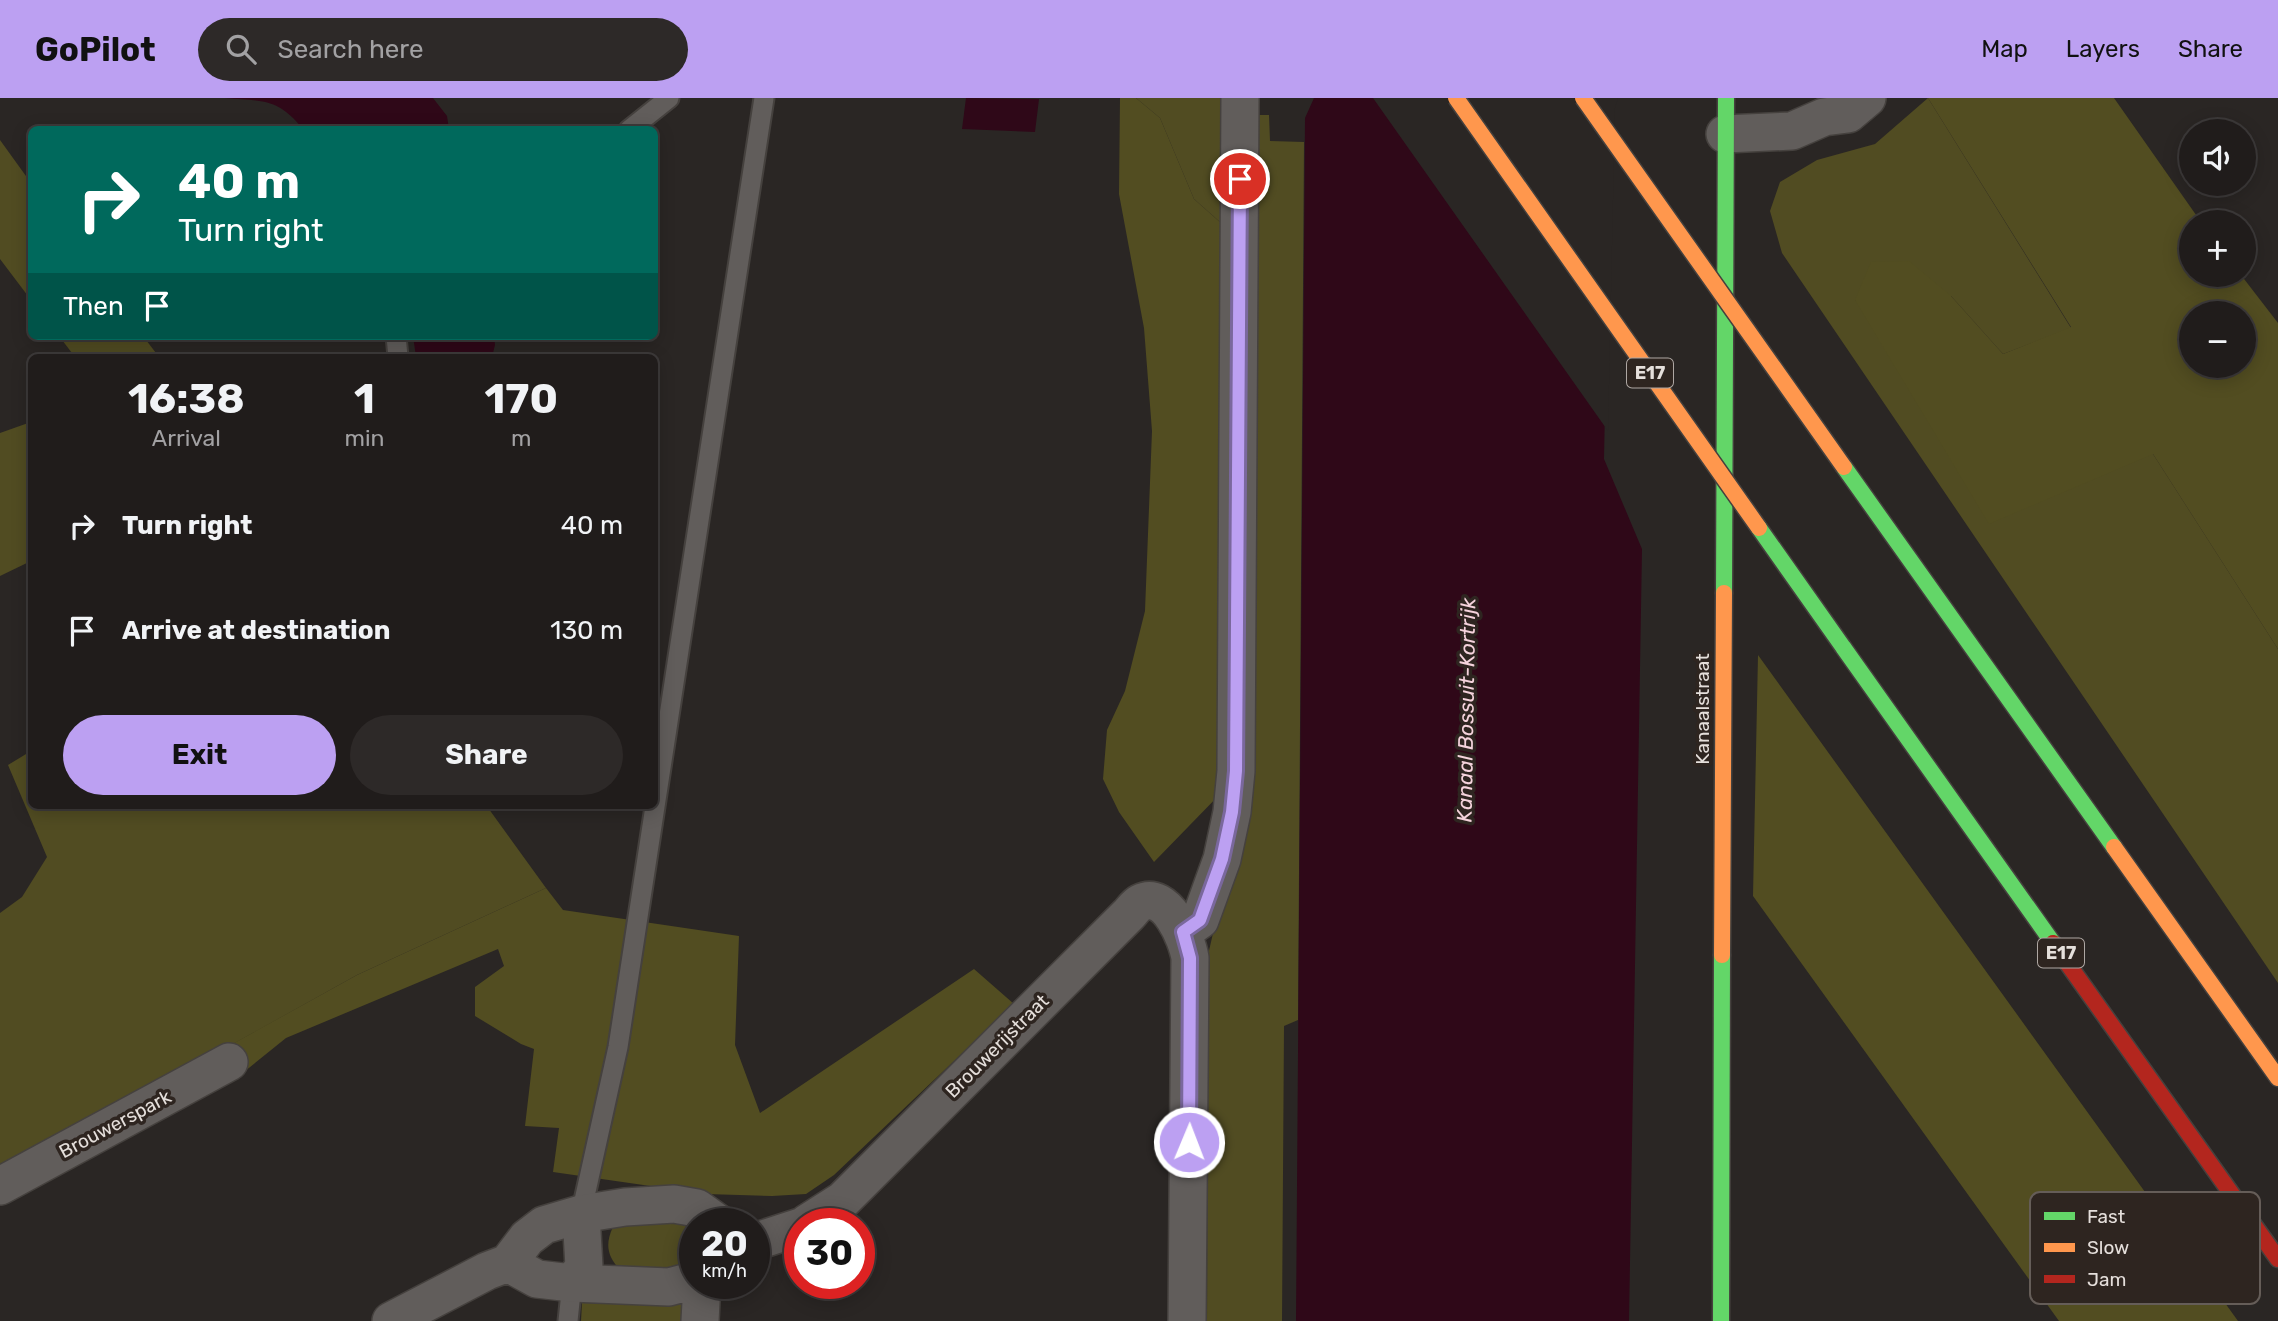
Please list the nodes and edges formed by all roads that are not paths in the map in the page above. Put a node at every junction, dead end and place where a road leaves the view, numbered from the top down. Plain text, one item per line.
1 (669, 98) edge
2 (764, 98) edge
3 (1240, 98) edge
4 (1456, 98) edge
5 (1583, 98) edge
6 (1726, 98) edge
7 (1867, 98) edge
8 (1815, 108) edge
9 (634, 126) edge
10 (1725, 134) junction
11 (658, 706) edge
12 (668, 720) junction
13 (658, 785) edge
14 (654, 809) edge
15 (1183, 932) junction
16 (229, 1062) dead end
17 (2278, 1078) edge
18 (0, 1186) edge
19 (2230, 1192) edge
20 (697, 1208) edge
21 (830, 1208) edge
22 (581, 1214) junction
23 (2260, 1234) edge
24 (2278, 1259) edge
25 (508, 1263) junction
26 (572, 1283) junction
27 (679, 1284) edge
28 (701, 1299) edge
29 (391, 1321) edge
30 (568, 1321) edge
31 (700, 1321) edge
32 (1187, 1321) edge
33 (1721, 1321) edge

1 - 9 lane
2 - 12 lane
3 - 15 street
4 - 19 main road, E17, bridge
5 - 17 main road, bridge
6 - 10 main road, Kanaalstraat
7 - 8 street
8 - 10 street
10 - 33 main road, Kanaalstraat
11 - 12 lane
12 - 13 lane
14 - 22 lane
15 - 21 street, Brouwerijstraat
15 - 32 street
16 - 18 street, Brouwerspark
20 - 22 street
22 - 25 street
22 - 26 street
23 - 24 main road, E17, bridge
25 - 26 street
25 - 29 street
26 - 27 street
26 - 30 lane
28 - 31 street

